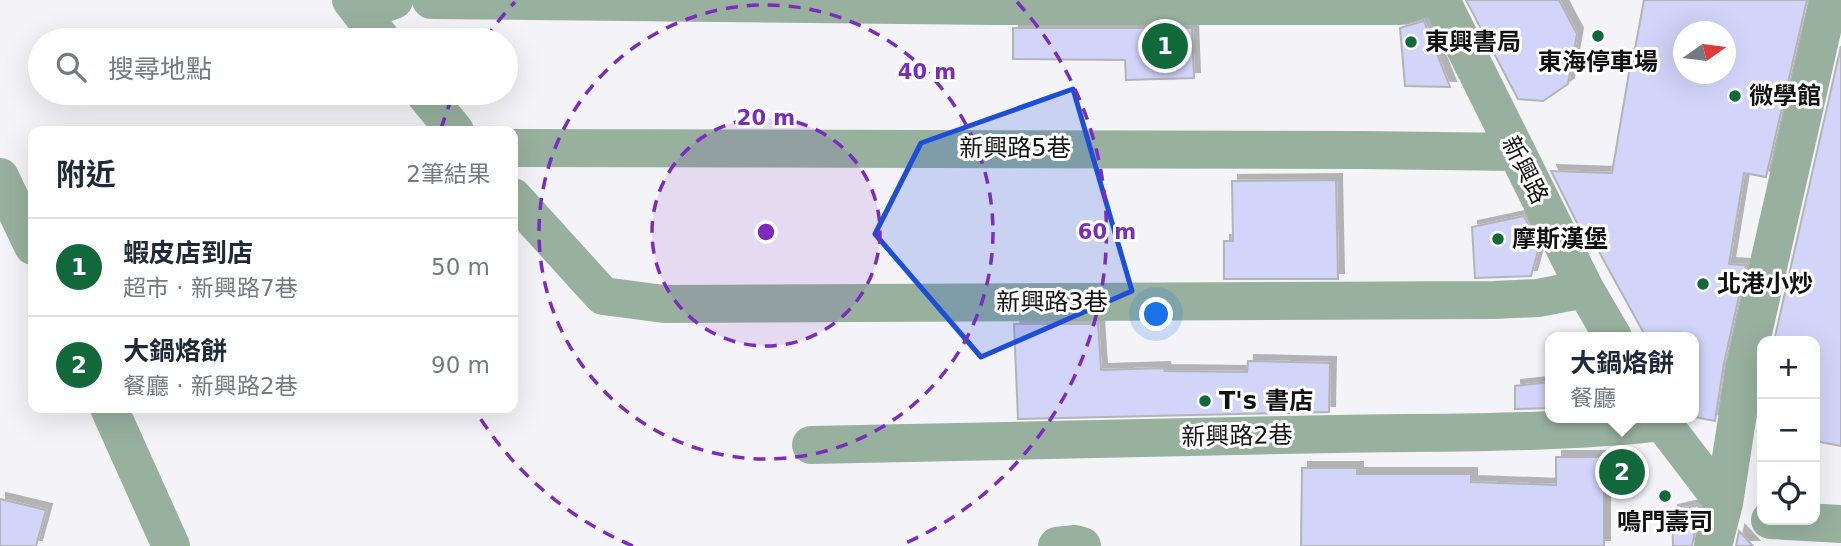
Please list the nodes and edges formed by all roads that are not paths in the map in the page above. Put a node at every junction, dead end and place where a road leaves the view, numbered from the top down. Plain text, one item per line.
1 (431, 0) edge
2 (1419, 0) edge
3 (1441, 0) edge
4 (1829, 0) edge
5 (434, 105) edge
6 (451, 126) edge
7 (518, 148) edge
8 (1517, 152) junction
9 (0, 177) edge
10 (518, 202) edge
11 (28, 236) edge
12 (1585, 289) junction
13 (1610, 332) edge
14 (111, 413) edge
15 (1639, 423) edge
16 (1663, 423) edge
17 (811, 445) dead end
18 (1724, 503) junction
19 (1757, 515) edge
20 (1820, 523) edge
21 (1841, 524) edge
22 (171, 546) edge
23 (1058, 546) edge
24 (1082, 546) edge
25 (1713, 546) edge

1 - 2 street
3 - 8 street, 新興路
4 - 18 street
5 - 6 street
7 - 8 street, 新興路5巷
8 - 12 street, 新興路
9 - 11 street
10 - 12 street, 新興路3巷
12 - 13 street, 新興路
14 - 22 street
15 - 17 street, 新興路2巷
16 - 18 street
18 - 19 street
18 - 25 street
20 - 21 street
23 - 24 street

